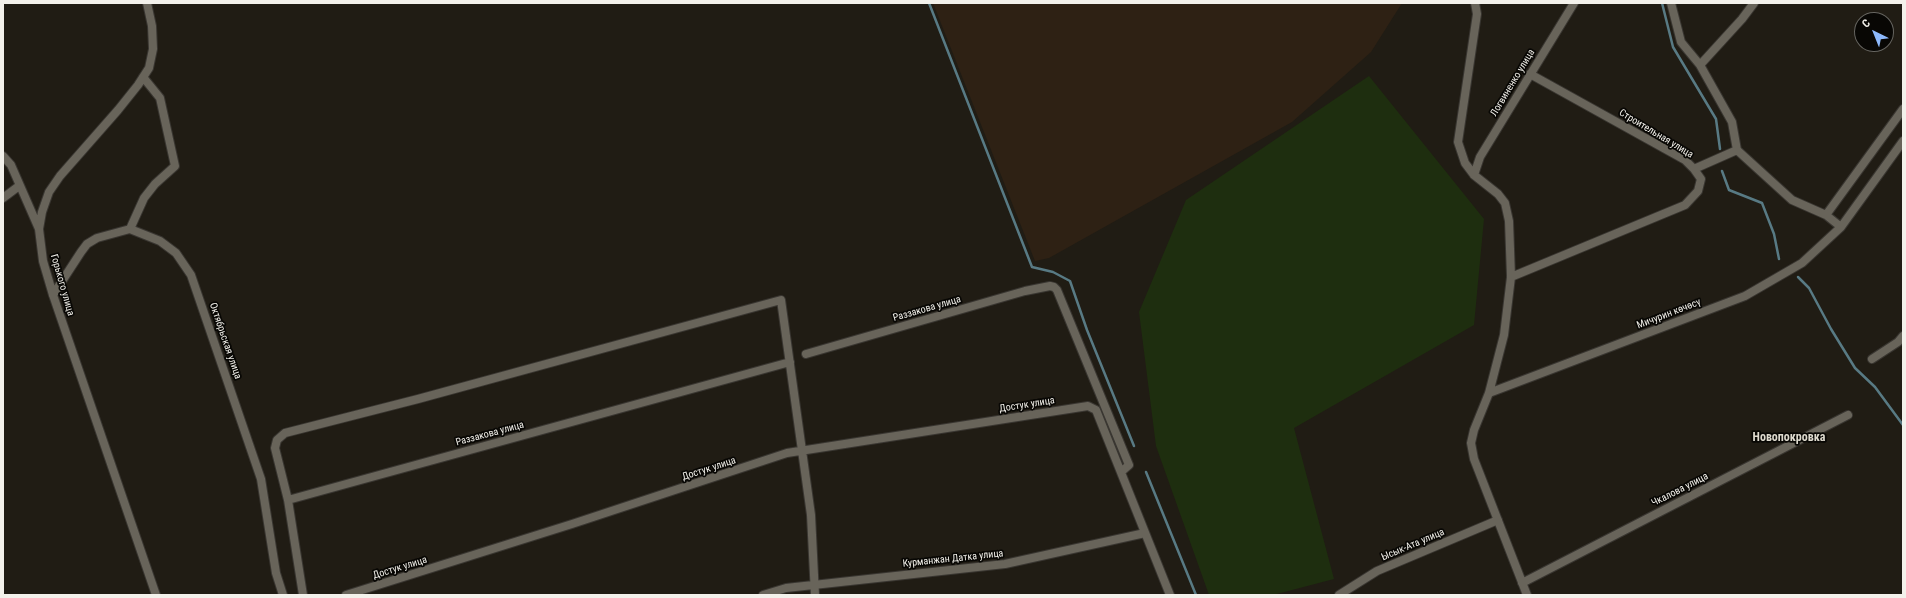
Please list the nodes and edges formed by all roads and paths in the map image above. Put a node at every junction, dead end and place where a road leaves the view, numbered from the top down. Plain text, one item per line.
1 (147, 3) edge
2 (1475, 3) edge
3 (1574, 3) edge
4 (1671, 3) edge
5 (1754, 3) edge
6 (1700, 65) junction
7 (1530, 74) junction
8 (143, 77) junction
9 (1903, 109) edge
10 (1903, 141) edge
11 (1737, 150) junction
12 (3, 156) edge
13 (1694, 169) junction
14 (1474, 176) junction
15 (19, 186) junction
16 (3, 198) edge
17 (1826, 215) junction
18 (1841, 227) junction
19 (39, 229) junction
20 (130, 229) junction
21 (1511, 277) junction
22 (53, 296) junction
23 (1903, 336) edge
24 (806, 354) dead end
25 (1872, 359) dead end
26 (790, 362) junction
27 (1489, 393) junction
28 (1848, 415) dead end
29 (802, 450) junction
30 (1121, 472) junction
31 (288, 500) junction
32 (1498, 520) junction
33 (1145, 533) junction
34 (1522, 583) junction
35 (815, 585) junction
36 (156, 595) edge
37 (283, 595) edge
38 (303, 595) edge
39 (346, 595) edge
40 (763, 595) edge
41 (815, 595) edge
42 (1170, 595) edge
43 (1339, 595) edge
44 (1527, 595) edge

1 - 8 street, Горького улица
2 - 14 street
3 - 7 street, Логвиненко улица
4 - 6 street
5 - 6 street
6 - 11 street
7 - 13 street, Строительная улица
7 - 14 street, Логвиненко улица
8 - 19 street, Горького улица
8 - 20 street
9 - 17 street
10 - 18 street, Мичурин көчөсү
11 - 13 street
11 - 17 street
12 - 15 street
13 - 21 street, Строительная улица
14 - 21 street
15 - 16 street
15 - 19 street
17 - 18 street
18 - 27 street, Мичурин көчөсү
19 - 22 street, Горького улица
20 - 22 street
20 - 37 street, Октябрьская улица
21 - 27 street
22 - 36 street, Горького улица
23 - 25 street
24 - 30 street, Раззакова улица
26 - 29 street
26 - 31 street, Раззакова улица
26 - 31 street
27 - 32 street
28 - 34 street, Чкалова улица
29 - 30 street, Достук улица
29 - 35 street
29 - 39 street, Достук улица
30 - 33 street
31 - 38 street
32 - 34 street
32 - 43 street, Ысык-Ата улица
33 - 35 street, Курманжан Датка улица
33 - 42 street
34 - 44 street
35 - 40 street, Курманжан Датка улица
35 - 41 street

